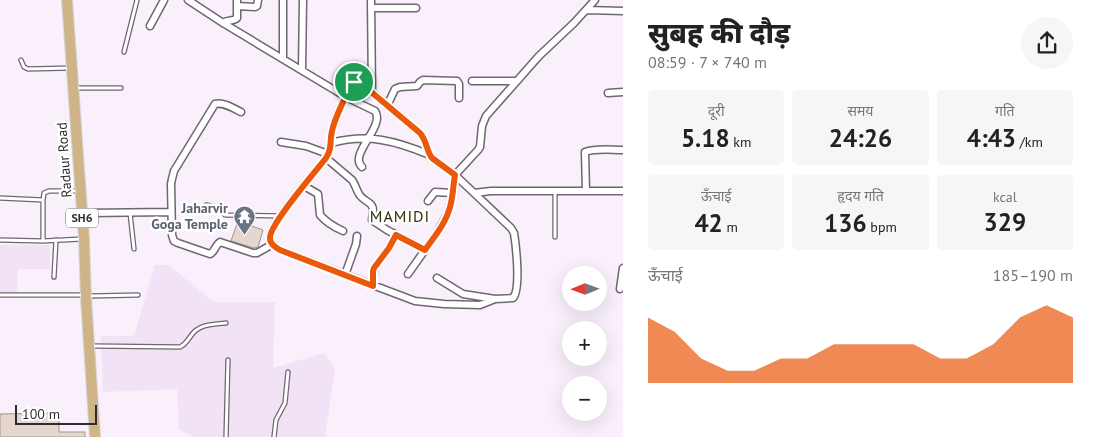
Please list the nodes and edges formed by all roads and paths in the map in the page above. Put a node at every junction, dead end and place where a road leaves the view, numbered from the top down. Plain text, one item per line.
1 (67, 0) edge
2 (72, 0) edge
3 (137, 0) edge
4 (164, 0) edge
5 (188, 0) edge
6 (204, 0) edge
7 (258, 0) edge
8 (283, 0) edge
9 (303, 0) edge
10 (371, 0) edge
11 (596, 0) edge
12 (237, 3) edge
13 (370, 8) junction
14 (416, 8) dead end
15 (204, 10) junction
16 (587, 10) junction
17 (623, 11) edge
18 (224, 23) junction
19 (150, 26) dead end
20 (124, 52) dead end
21 (283, 59) junction
22 (21, 60) dead end
23 (71, 68) junction
24 (302, 70) junction
25 (472, 80) dead end
26 (517, 81) junction
27 (78, 88) junction
28 (121, 88) dead end
29 (372, 92) junction
30 (623, 92) edge
31 (608, 93) dead end
32 (346, 97) junction
33 (459, 98) dead end
34 (387, 106) junction
35 (241, 112) dead end
36 (368, 138) junction
37 (281, 142) dead end
38 (331, 143) junction
39 (623, 150) edge
40 (430, 155) junction
41 (327, 156) junction
42 (362, 167) dead end
43 (455, 175) junction
44 (304, 186) junction
45 (80, 191) junction
46 (555, 191) junction
47 (586, 191) junction
48 (623, 191) edge
49 (453, 192) junction
50 (474, 192) junction
51 (0, 198) edge
52 (43, 200) junction
53 (428, 201) dead end
54 (206, 205) dead end
55 (171, 212) junction
56 (86, 213) junction
57 (130, 213) junction
58 (280, 216) junction
59 (342, 231) dead end
60 (396, 235) junction
61 (357, 236) dead end
62 (555, 237) dead end
63 (84, 239) junction
64 (0, 240) edge
65 (56, 240) junction
66 (43, 241) junction
67 (273, 244) junction
68 (134, 249) dead end
69 (425, 250) junction
70 (623, 268) edge
71 (408, 274) dead end
72 (345, 275) junction
73 (54, 277) dead end
74 (437, 278) dead end
75 (373, 286) junction
76 (620, 288) dead end
77 (0, 295) edge
78 (138, 295) dead end
79 (89, 296) junction
80 (495, 300) junction
81 (226, 323) dead end
82 (95, 346) junction
83 (228, 360) dead end
84 (288, 372) dead end
85 (95, 437) edge
86 (101, 437) edge
87 (226, 437) edge
88 (274, 437) edge

1 - 23 main road, Radaur Road / SH6
2 - 27 main road, Radaur Road / SH6
3 - 20 lane
4 - 19 street
5 - 15 street
6 - 15 street
7 - 12 street
8 - 21 street
9 - 24 street
10 - 13 street
11 - 16 street
12 - 18 street
13 - 14 street
13 - 29 street
15 - 18 street
16 - 17 street
16 - 26 street
18 - 21 street
21 - 24 street
22 - 23 lane
23 - 45 main road, Radaur Road / SH6
24 - 32 street
25 - 26 street
26 - 43 street
27 - 28 lane
27 - 56 main road, Radaur Road / SH6
29 - 32 street
29 - 34 street
30 - 31 street
32 - 36 street
32 - 38 street
33 - 34 street
34 - 40 street
35 - 55 street
36 - 38 street
36 - 40 street
36 - 42 street
37 - 41 street
38 - 41 street
39 - 47 street
40 - 43 street
41 - 44 street
41 - 60 street
43 - 49 street
43 - 50 street
44 - 58 street
44 - 59 street
45 - 52 lane
45 - 63 main road, Radaur Road / SH6
46 - 47 street
46 - 50 street
46 - 62 lane
47 - 48 street
49 - 53 street
49 - 69 street
50 - 80 street
51 - 52 lane
52 - 66 lane
54 - 58 lane
55 - 57 street
55 - 67 street
56 - 57 street
56 - 79 main road, Radaur Road / SH6
57 - 68 lane
58 - 67 street
60 - 69 street
60 - 75 street
61 - 72 street
63 - 65 lane
63 - 79 main road, Radaur Road / SH6
64 - 66 lane
65 - 66 lane
65 - 73 lane
67 - 72 street
69 - 71 street
70 - 76 street
72 - 75 street
74 - 80 street
75 - 80 street
77 - 79 lane
78 - 79 lane
79 - 82 main road, Radaur Road / SH6
79 - 85 main road, Radaur Road / SH6
81 - 82 lane
82 - 86 main road, Radaur Road / SH6
83 - 87 lane
84 - 88 lane

